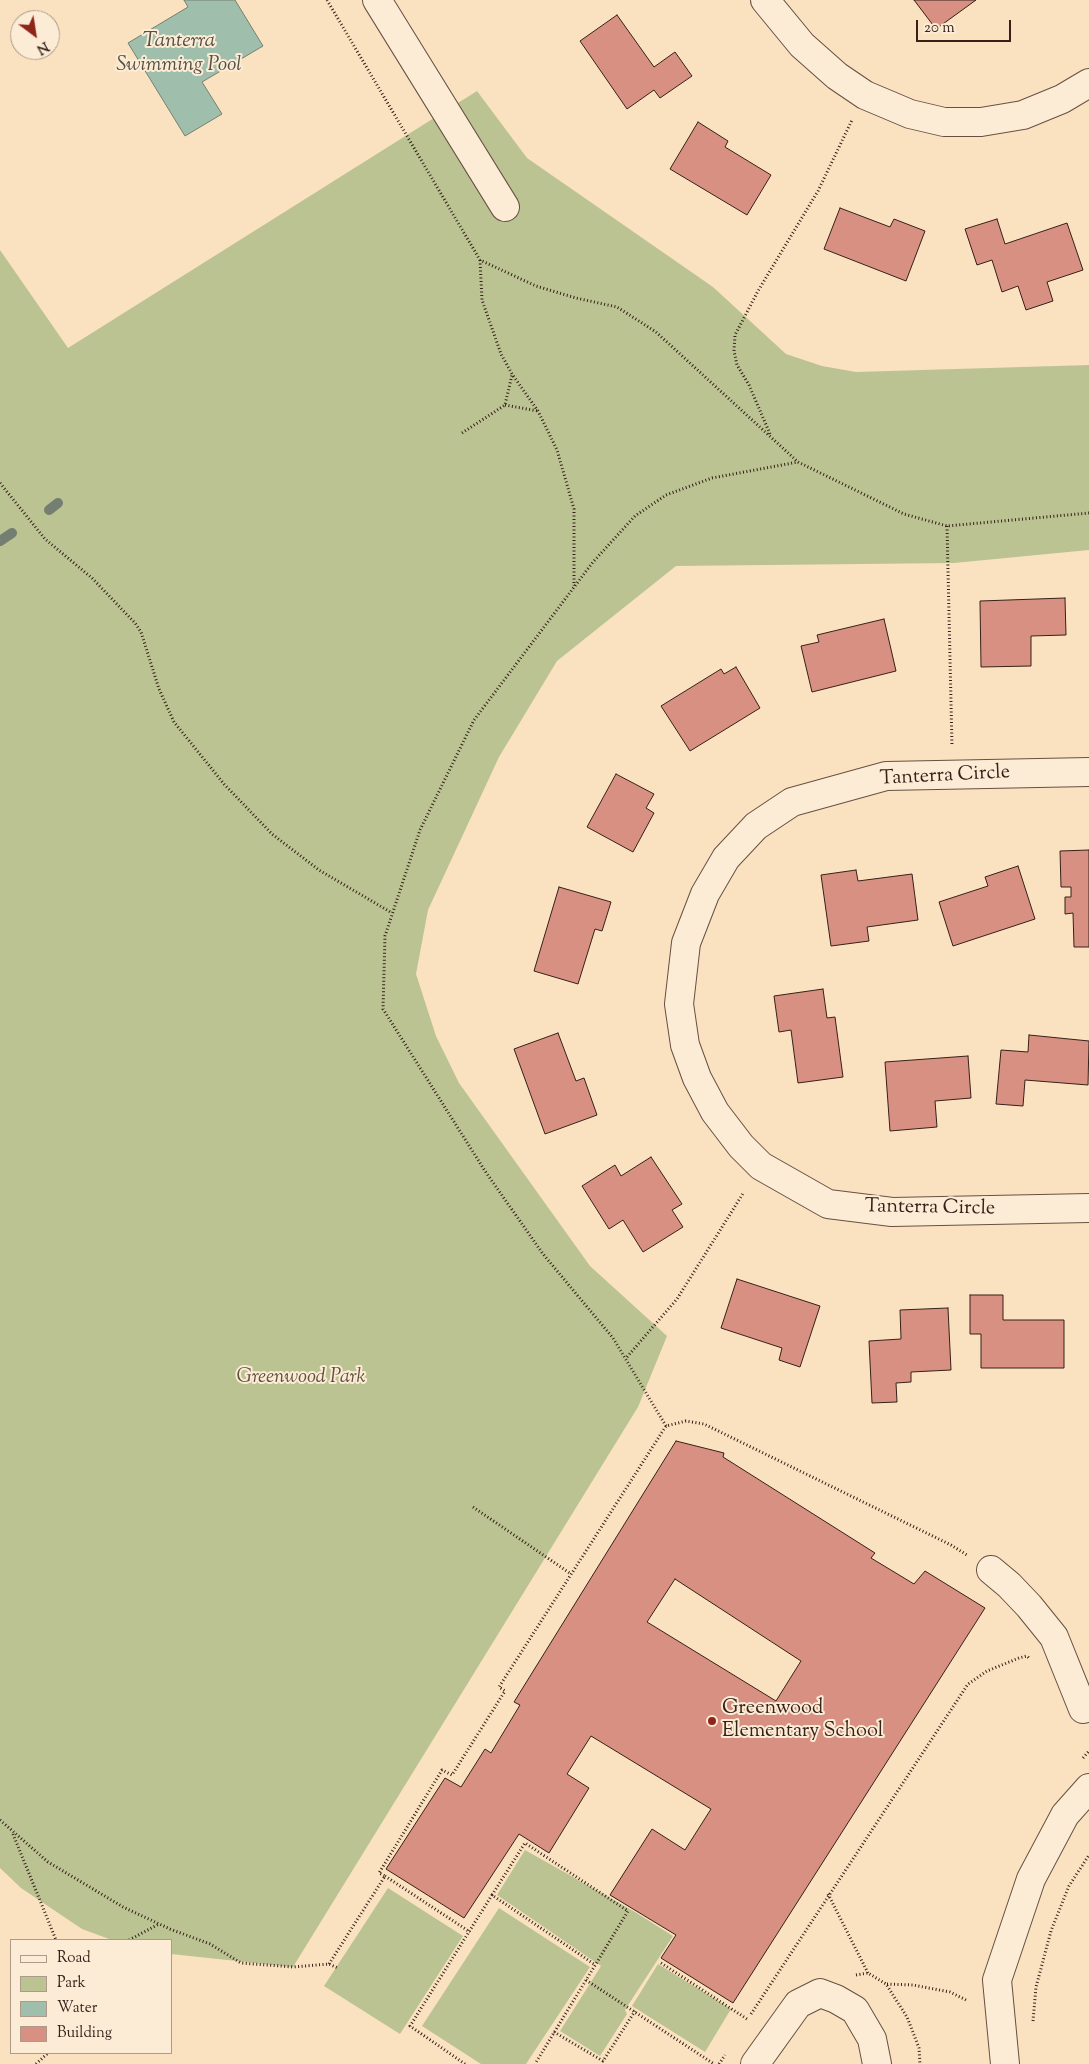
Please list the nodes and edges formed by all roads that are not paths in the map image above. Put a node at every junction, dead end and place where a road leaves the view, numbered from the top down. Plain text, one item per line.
1 (377, 0) edge
2 (766, 0) edge
3 (1089, 83) edge
4 (505, 208) dead end
5 (1089, 772) edge
6 (1089, 1208) edge
7 (991, 1570) road end
8 (1083, 1709) dead end
9 (1089, 1788) edge
10 (755, 2064) edge
11 (877, 2064) edge
12 (1005, 2064) edge

1 - 4 street
2 - 3 street
5 - 6 street, Tanterra Circle
7 - 8 street
9 - 12 street
10 - 11 street

